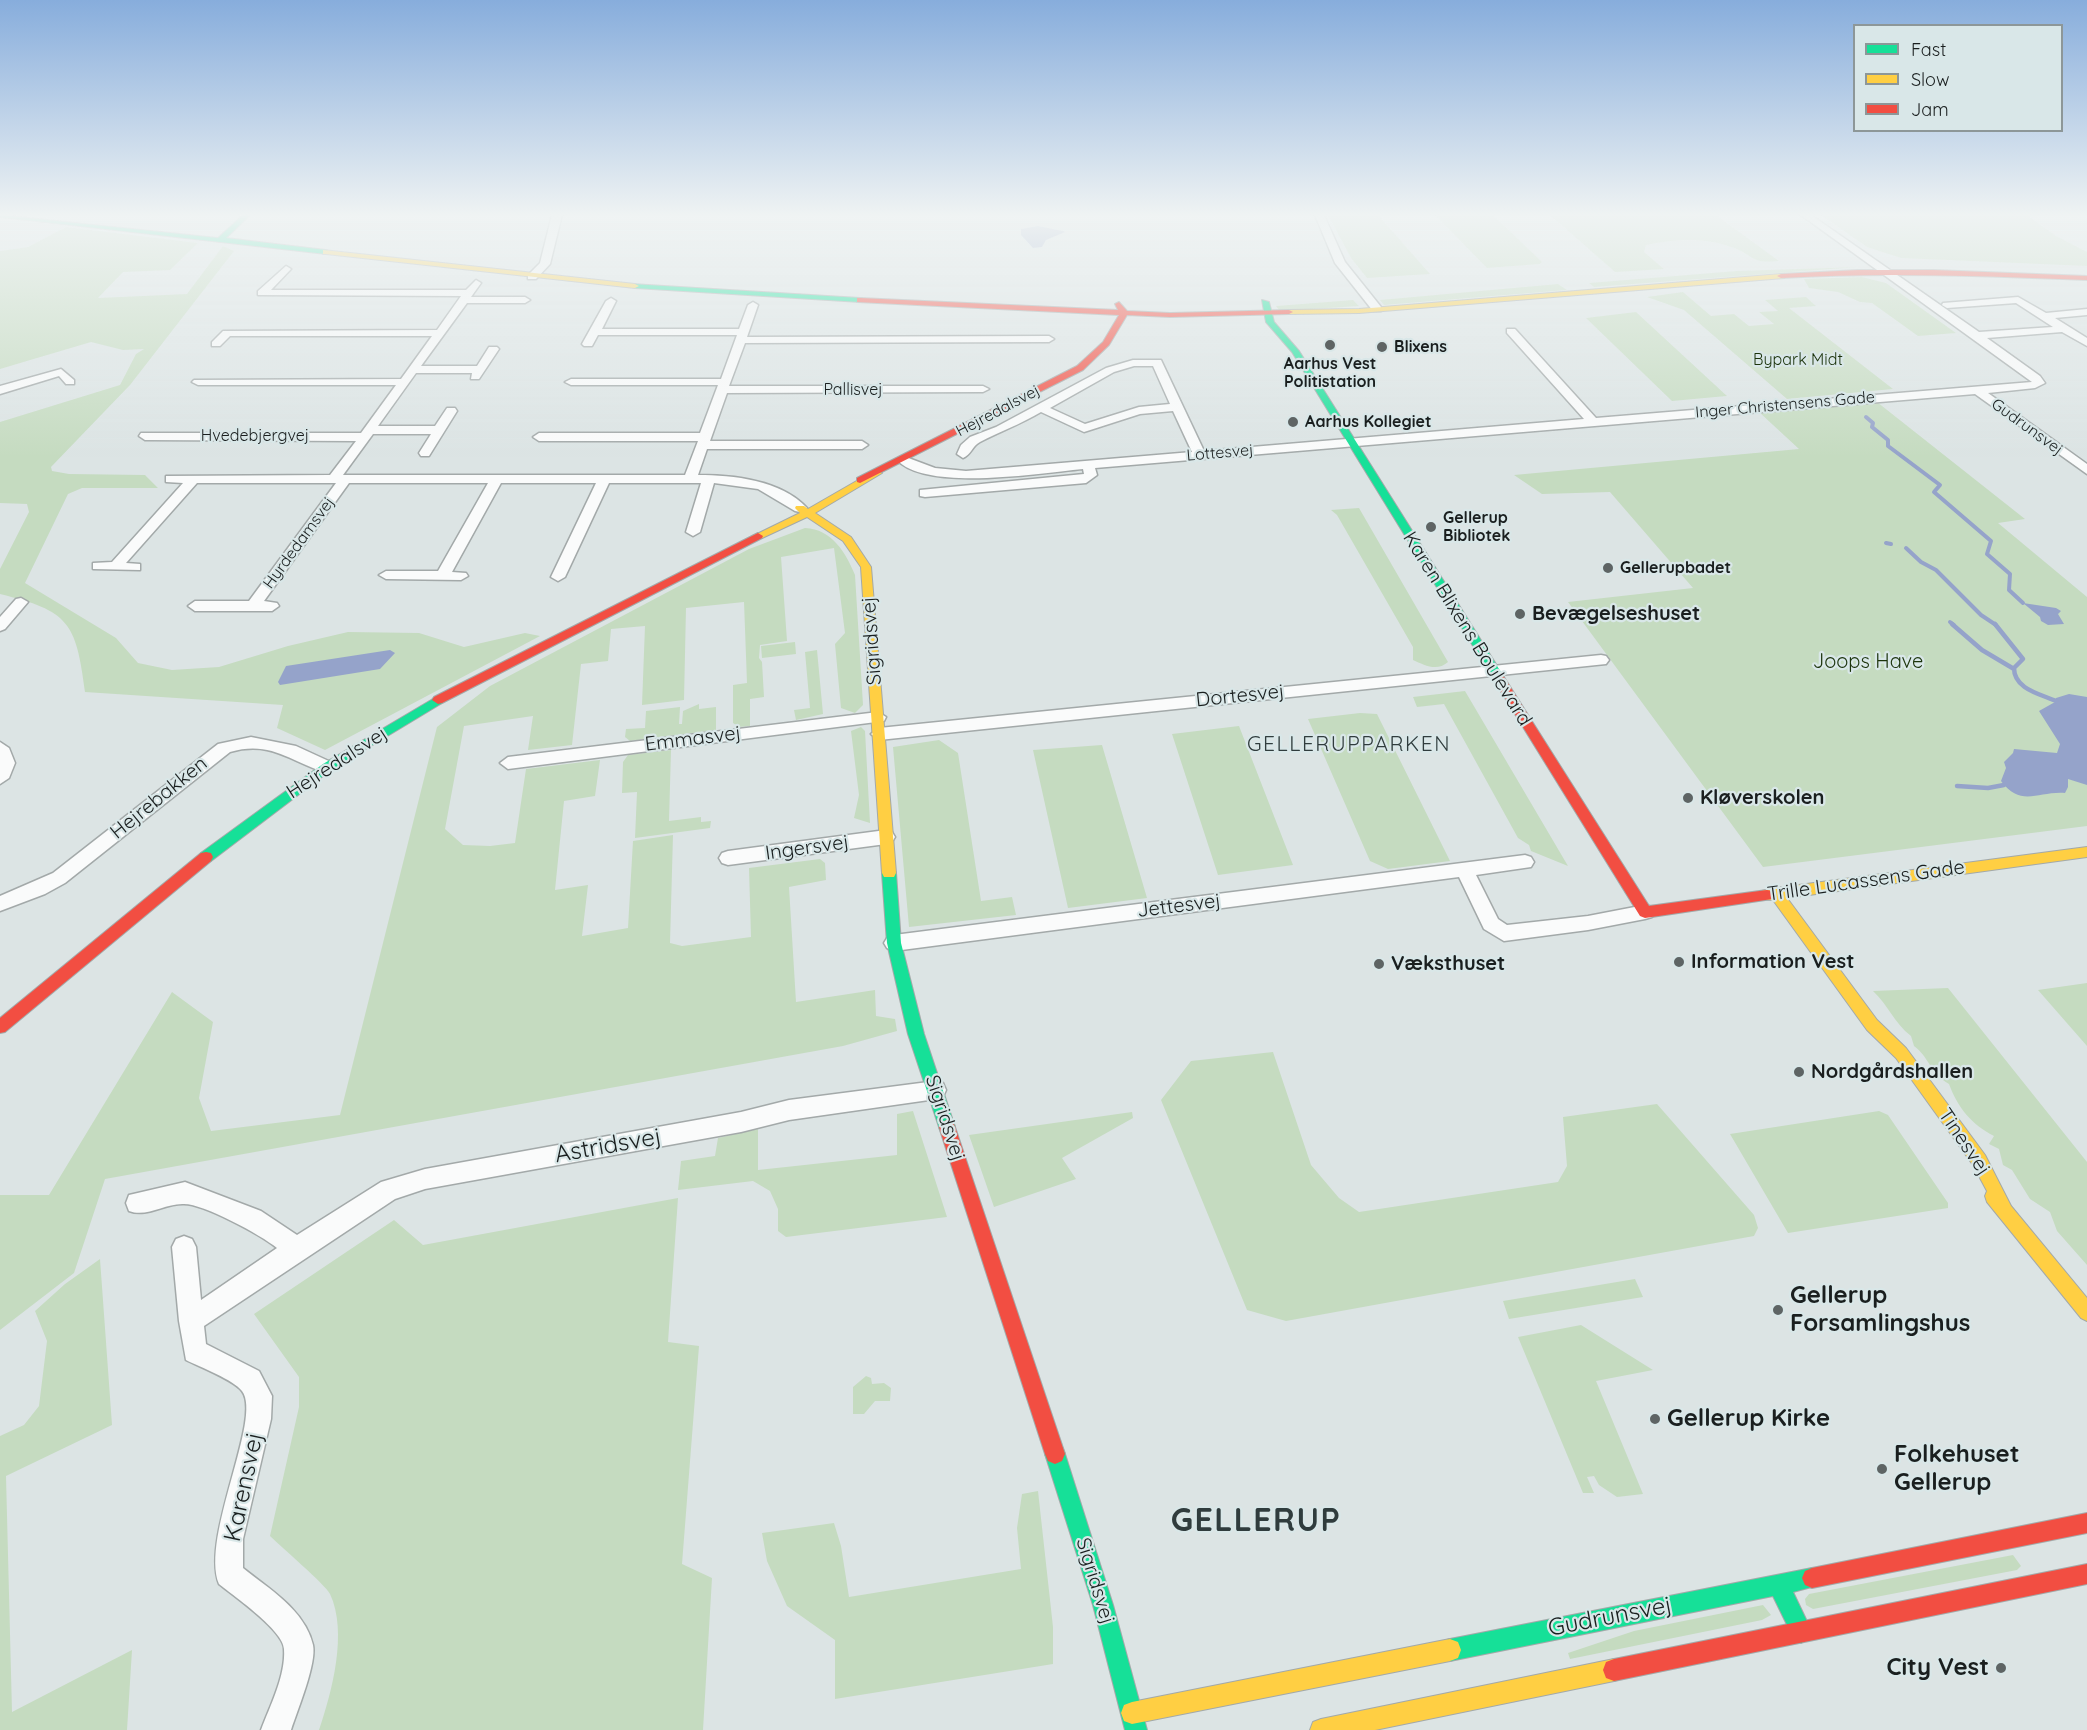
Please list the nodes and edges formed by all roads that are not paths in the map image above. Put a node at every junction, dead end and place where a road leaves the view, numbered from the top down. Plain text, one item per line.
1 (467, 296) edge
2 (490, 296) edge
3 (854, 296) edge
4 (1382, 296) edge
5 (1528, 296) edge
6 (1920, 296) edge
7 (1365, 297) junction
8 (524, 302) dead end
9 (612, 302) dead end
10 (753, 305) dead end
11 (1947, 305) dead end
12 (1377, 309) junction
13 (1118, 310) junction
14 (1270, 310) junction
15 (2087, 312) edge
16 (2043, 316) junction
17 (2064, 329) junction
18 (1511, 331) dead end
19 (595, 332) junction
20 (440, 333) junction
21 (742, 336) junction
22 (1976, 336) junction
23 (1049, 339) dead end
24 (2087, 343) edge
25 (216, 344) dead end
26 (588, 344) dead end
27 (493, 349) dead end
28 (414, 370) junction
29 (70, 382) dead end
30 (198, 382) dead end
31 (404, 382) junction
32 (723, 386) junction
33 (983, 389) dead end
34 (0, 390) edge
35 (1977, 390) junction
36 (563, 397) dead end
37 (1177, 407) junction
38 (1041, 408) junction
39 (451, 411) dead end
40 (1593, 422) junction
41 (439, 430) junction
42 (367, 433) junction
43 (145, 436) dead end
44 (539, 437) dead end
45 (704, 441) junction
46 (1352, 442) junction
47 (862, 445) dead end
48 (425, 453) dead end
49 (963, 454) dead end
50 (1199, 455) junction
51 (903, 460) junction
52 (1088, 465) junction
53 (2087, 470) edge
54 (497, 478) junction
55 (171, 479) dead end
56 (193, 479) junction
57 (340, 479) junction
58 (604, 479) junction
59 (690, 479) junction
60 (710, 479) junction
61 (925, 492) dead end
62 (804, 510) junction
63 (693, 532) dead end
64 (98, 566) dead end
65 (115, 567) junction
66 (135, 567) dead end
67 (386, 575) dead end
68 (442, 576) junction
69 (461, 576) dead end
70 (558, 577) dead end
71 (21, 602) dead end
72 (195, 606) dead end
73 (253, 606) junction
74 (272, 606) dead end
75 (0, 626) edge
76 (1601, 660) dead end
77 (1493, 670) junction
78 (878, 717) junction
79 (879, 734) junction
80 (0, 748) edge
81 (508, 763) dead end
82 (327, 766) junction
83 (0, 778) edge
84 (886, 837) junction
85 (2087, 852) edge
86 (728, 858) dead end
87 (1525, 862) dead end
88 (1464, 870) junction
89 (1776, 893) junction
90 (0, 904) edge
91 (1645, 912) junction
92 (894, 943) junction
93 (0, 1027) edge
94 (936, 1090) junction
95 (137, 1203) dead end
96 (184, 1247) dead end
97 (296, 1249) junction
98 (2087, 1310) edge
99 (191, 1322) junction
100 (2087, 1522) edge
101 (2087, 1574) edge
102 (1778, 1584) junction
103 (1801, 1632) junction
104 (1132, 1713) junction
105 (276, 1730) edge
106 (1136, 1730) edge
107 (1321, 1730) edge

1 - 20 street
2 - 8 street
3 - 13 street
4 - 7 street
5 - 12 street
6 - 22 street, Gudrunsvej
7 - 12 street
7 - 14 street
9 - 19 street
10 - 21 street
11 - 16 street
12 - 14 street
13 - 14 street
13 - 51 street, Hejredalsvej
14 - 46 street, Karen Blixens Boulevard
15 - 16 street
16 - 17 street
17 - 22 street
17 - 24 street
18 - 40 street
19 - 21 street
19 - 26 street
20 - 25 street
20 - 28 street
21 - 23 street
21 - 32 street
22 - 35 street, Gudrunsvej
27 - 28 street
28 - 31 street
29 - 34 street
30 - 31 street
31 - 42 street
32 - 33 street, Pallisvej
32 - 36 street, Pallisvej
32 - 45 street
35 - 40 street, Inger Christensens Gade
35 - 53 street, Gudrunsvej
37 - 38 street
37 - 38 street
37 - 50 street
38 - 49 street
39 - 41 street
40 - 46 street, Inger Christensens Gade
41 - 42 street, Hvedebjergvej
41 - 48 street
42 - 43 street, Hvedebjergvej
42 - 57 street
44 - 45 street
45 - 47 street
45 - 59 street
46 - 50 street, Lottesvej
46 - 77 street, Karen Blixens Boulevard
50 - 52 street, Lottesvej
51 - 52 street, Lottesvej
51 - 62 street, Hejredalsvej
52 - 61 street
54 - 57 street, Hyrdedamsvej
54 - 58 street, Hyrdedamsvej
54 - 68 street
55 - 56 street, Hyrdedamsvej
56 - 57 street, Hyrdedamsvej
56 - 65 street
57 - 73 street, Hyrdedamsvej
58 - 59 street, Hyrdedamsvej
58 - 70 street
59 - 60 street, Hyrdedamsvej
60 - 62 street, Hyrdedamsvej
60 - 63 street
62 - 78 street, Sigridsvej
62 - 82 street, Hejredalsvej
64 - 65 street
65 - 66 street
67 - 68 street
68 - 69 street
71 - 75 street
72 - 73 street, Hyrdedamsvej
73 - 74 street, Hyrdedamsvej
76 - 77 street, Dortesvej
77 - 79 street, Dortesvej
77 - 91 street, Karen Blixens Boulevard
78 - 79 street, Sigridsvej
78 - 81 street, Emmasvej
79 - 84 street, Sigridsvej
80 - 83 street
82 - 90 street, Hejrebakken
82 - 93 street, Hejredalsvej
84 - 86 street, Ingersvej
84 - 92 street, Sigridsvej
85 - 89 street, Trille Lucassens Gade
87 - 88 street, Jettesvej
88 - 91 street
88 - 92 street, Jettesvej
89 - 91 street, Trille Lucassens Gade
89 - 98 street, Tinesvej
92 - 94 street, Sigridsvej
94 - 97 street, Astridsvej
94 - 104 street, Sigridsvej
95 - 97 street
96 - 99 street, Karensvej
97 - 99 street, Astridsvej
99 - 105 street, Karensvej
100 - 102 street, Gudrunsvej
101 - 103 street
102 - 103 street
102 - 104 street, Gudrunsvej
103 - 107 street
104 - 106 street, Sigridsvej

